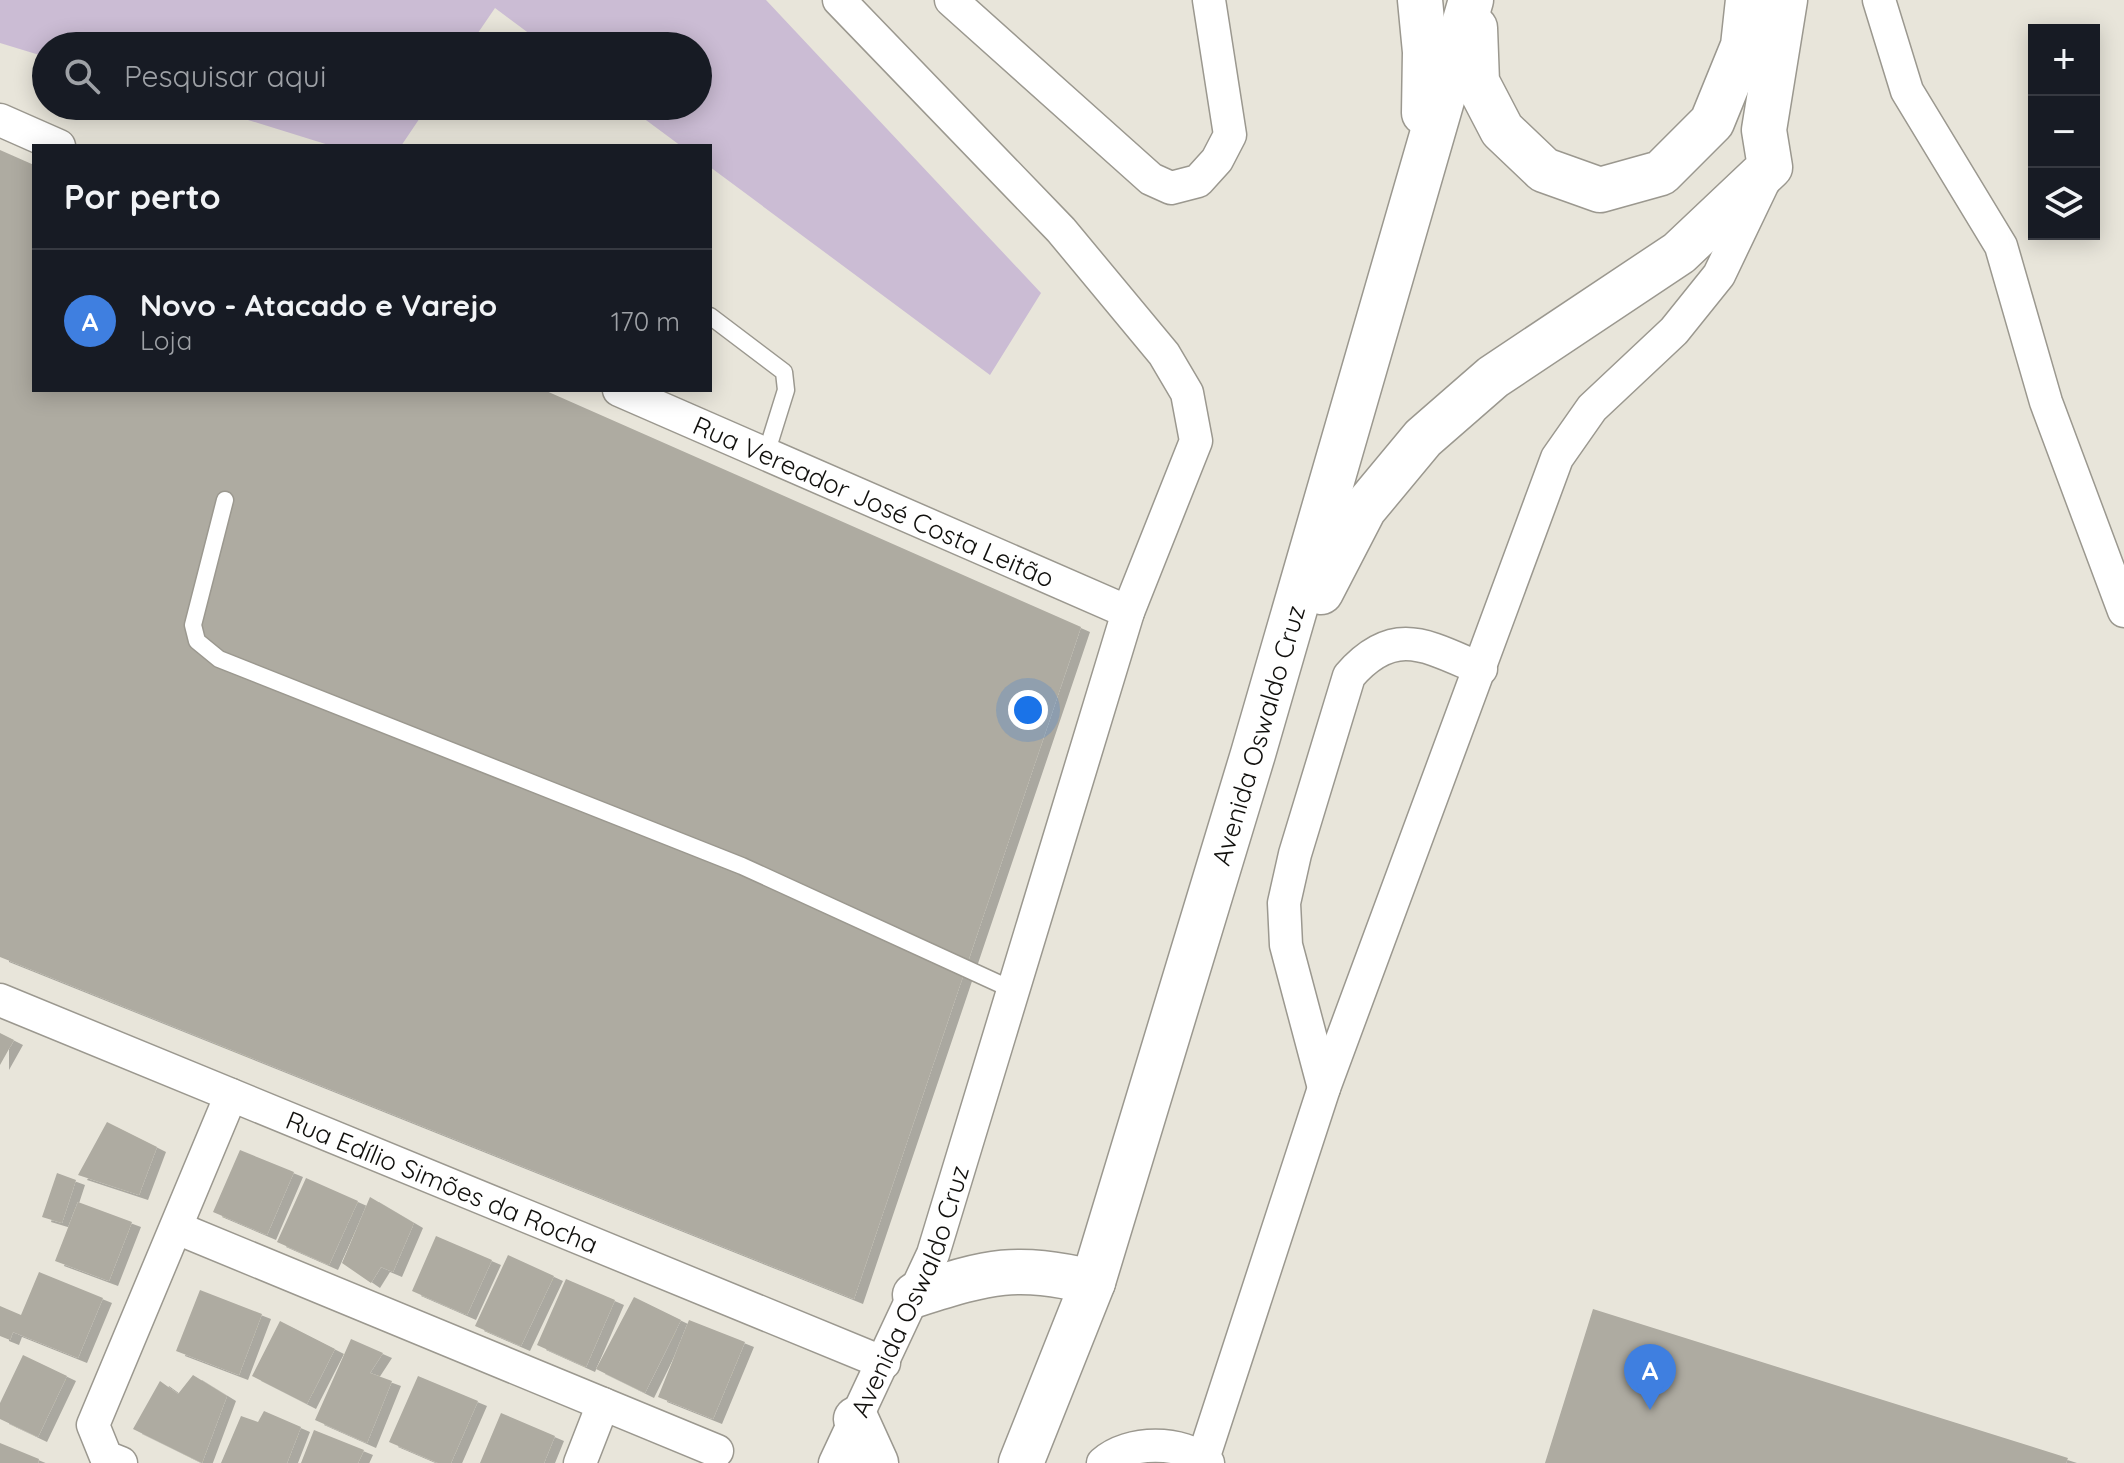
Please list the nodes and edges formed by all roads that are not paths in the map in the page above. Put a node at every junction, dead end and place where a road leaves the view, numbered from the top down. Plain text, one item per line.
1 (839, 0) edge
2 (951, 0) edge
3 (1209, 0) edge
4 (1420, 0) edge
5 (1473, 0) edge
6 (1748, 0) edge
7 (1785, 0) edge
8 (1879, 0) edge
9 (0, 120) edge
10 (54, 144) edge
11 (1770, 167) junction
12 (1422, 178) junction
13 (712, 318) edge
14 (624, 392) edge
15 (766, 454) junction
16 (225, 500) dead end
17 (2124, 611) edge
18 (1128, 612) junction
19 (1481, 669) junction
20 (1274, 683) junction
21 (1013, 990) junction
22 (0, 1000) edge
23 (1324, 1088) junction
24 (231, 1095) junction
25 (177, 1228) junction
26 (1093, 1282) junction
27 (915, 1295) junction
28 (884, 1363) junction
29 (603, 1404) junction
30 (856, 1419) junction
31 (717, 1451) dead end
32 (1205, 1461) edge
33 (121, 1463) edge
34 (580, 1463) edge
35 (835, 1463) edge
36 (876, 1463) edge
37 (1021, 1463) edge
38 (1103, 1463) edge

1 - 18 street, Avenida Oswaldo Cruz
2 - 3 street
4 - 12 highway
5 - 6 highway
5 - 12 highway, Avenida Oswaldo Cruz
7 - 11 highway
8 - 17 street
9 - 10 street
11 - 19 street
11 - 20 highway
12 - 20 highway, Avenida Oswaldo Cruz
13 - 15 lane
14 - 15 street, Rua Vereador José Costa Leitão
15 - 18 street, Rua Vereador José Costa Leitão
16 - 21 lane
18 - 21 street, Avenida Oswaldo Cruz
19 - 23 street
19 - 23 street
20 - 26 highway, Avenida Oswaldo Cruz
21 - 27 street, Avenida Oswaldo Cruz
22 - 24 street, Rua Edílio Simões da Rocha
23 - 32 street
24 - 25 street
24 - 28 street, Rua Edílio Simões da Rocha
25 - 29 street
25 - 33 street
26 - 27 highway
26 - 37 highway, Avenida Oswaldo Cruz
27 - 28 street, Avenida Oswaldo Cruz
28 - 30 street, Avenida Oswaldo Cruz
29 - 31 street
29 - 34 street
30 - 35 street, Avenida Oswaldo Cruz
30 - 36 highway
32 - 38 street

